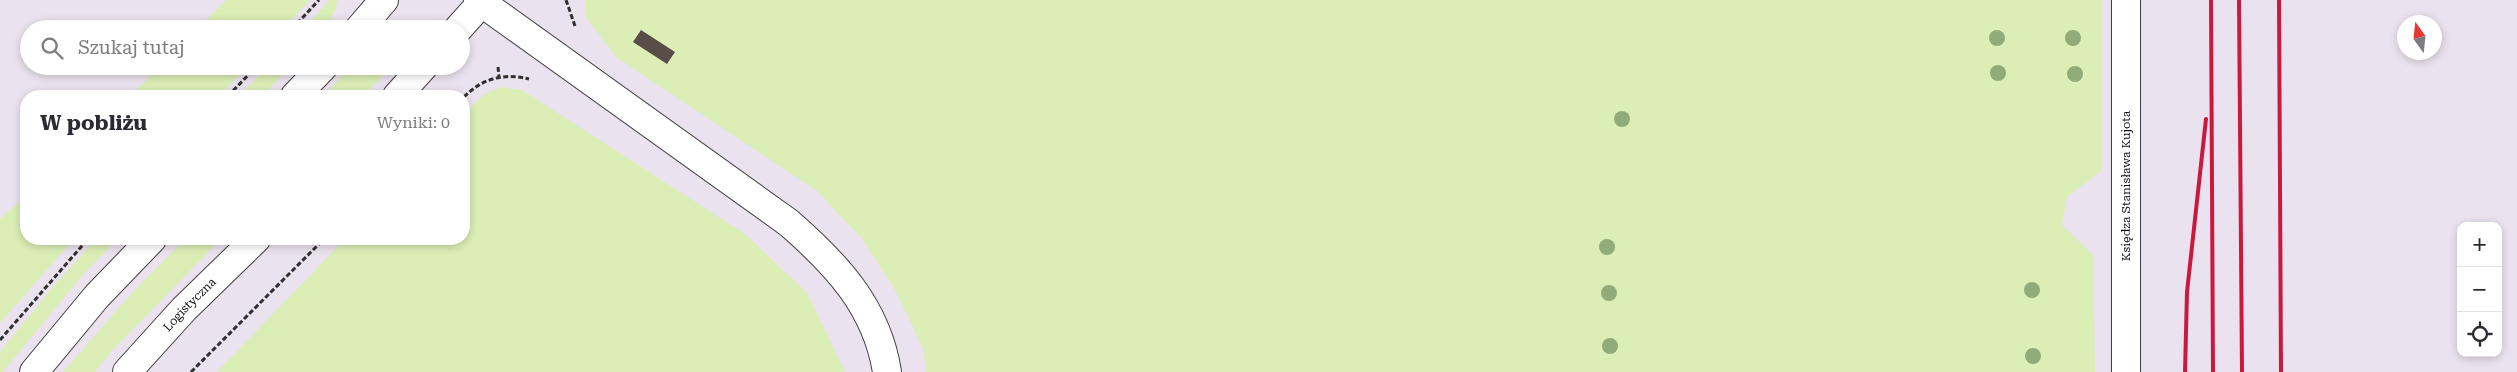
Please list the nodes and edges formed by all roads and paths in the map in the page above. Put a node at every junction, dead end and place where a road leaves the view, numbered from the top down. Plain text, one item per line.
1 (319, 0) edge
2 (384, 0) edge
3 (2126, 0) edge
4 (481, 1) edge
5 (300, 20) edge
6 (367, 20) edge
7 (465, 20) edge
8 (498, 67) dead end
9 (248, 75) edge
10 (315, 75) edge
11 (416, 75) edge
12 (234, 90) edge
13 (301, 90) edge
14 (402, 90) edge
15 (470, 92) edge
16 (83, 245) edge
17 (146, 245) edge
18 (250, 245) edge
19 (318, 245) edge
20 (0, 340) edge
21 (34, 372) edge
22 (127, 372) edge
23 (191, 372) edge
24 (887, 372) edge
25 (2126, 372) edge

1 - 5 path
2 - 6 street
3 - 25 street, Księdza Stanisława Kujota
4 - 7 street
4 - 24 street
8 - 15 path
9 - 12 path
10 - 13 street
11 - 14 street
16 - 20 path
17 - 21 street
18 - 22 street, Logistyczna
19 - 23 path

